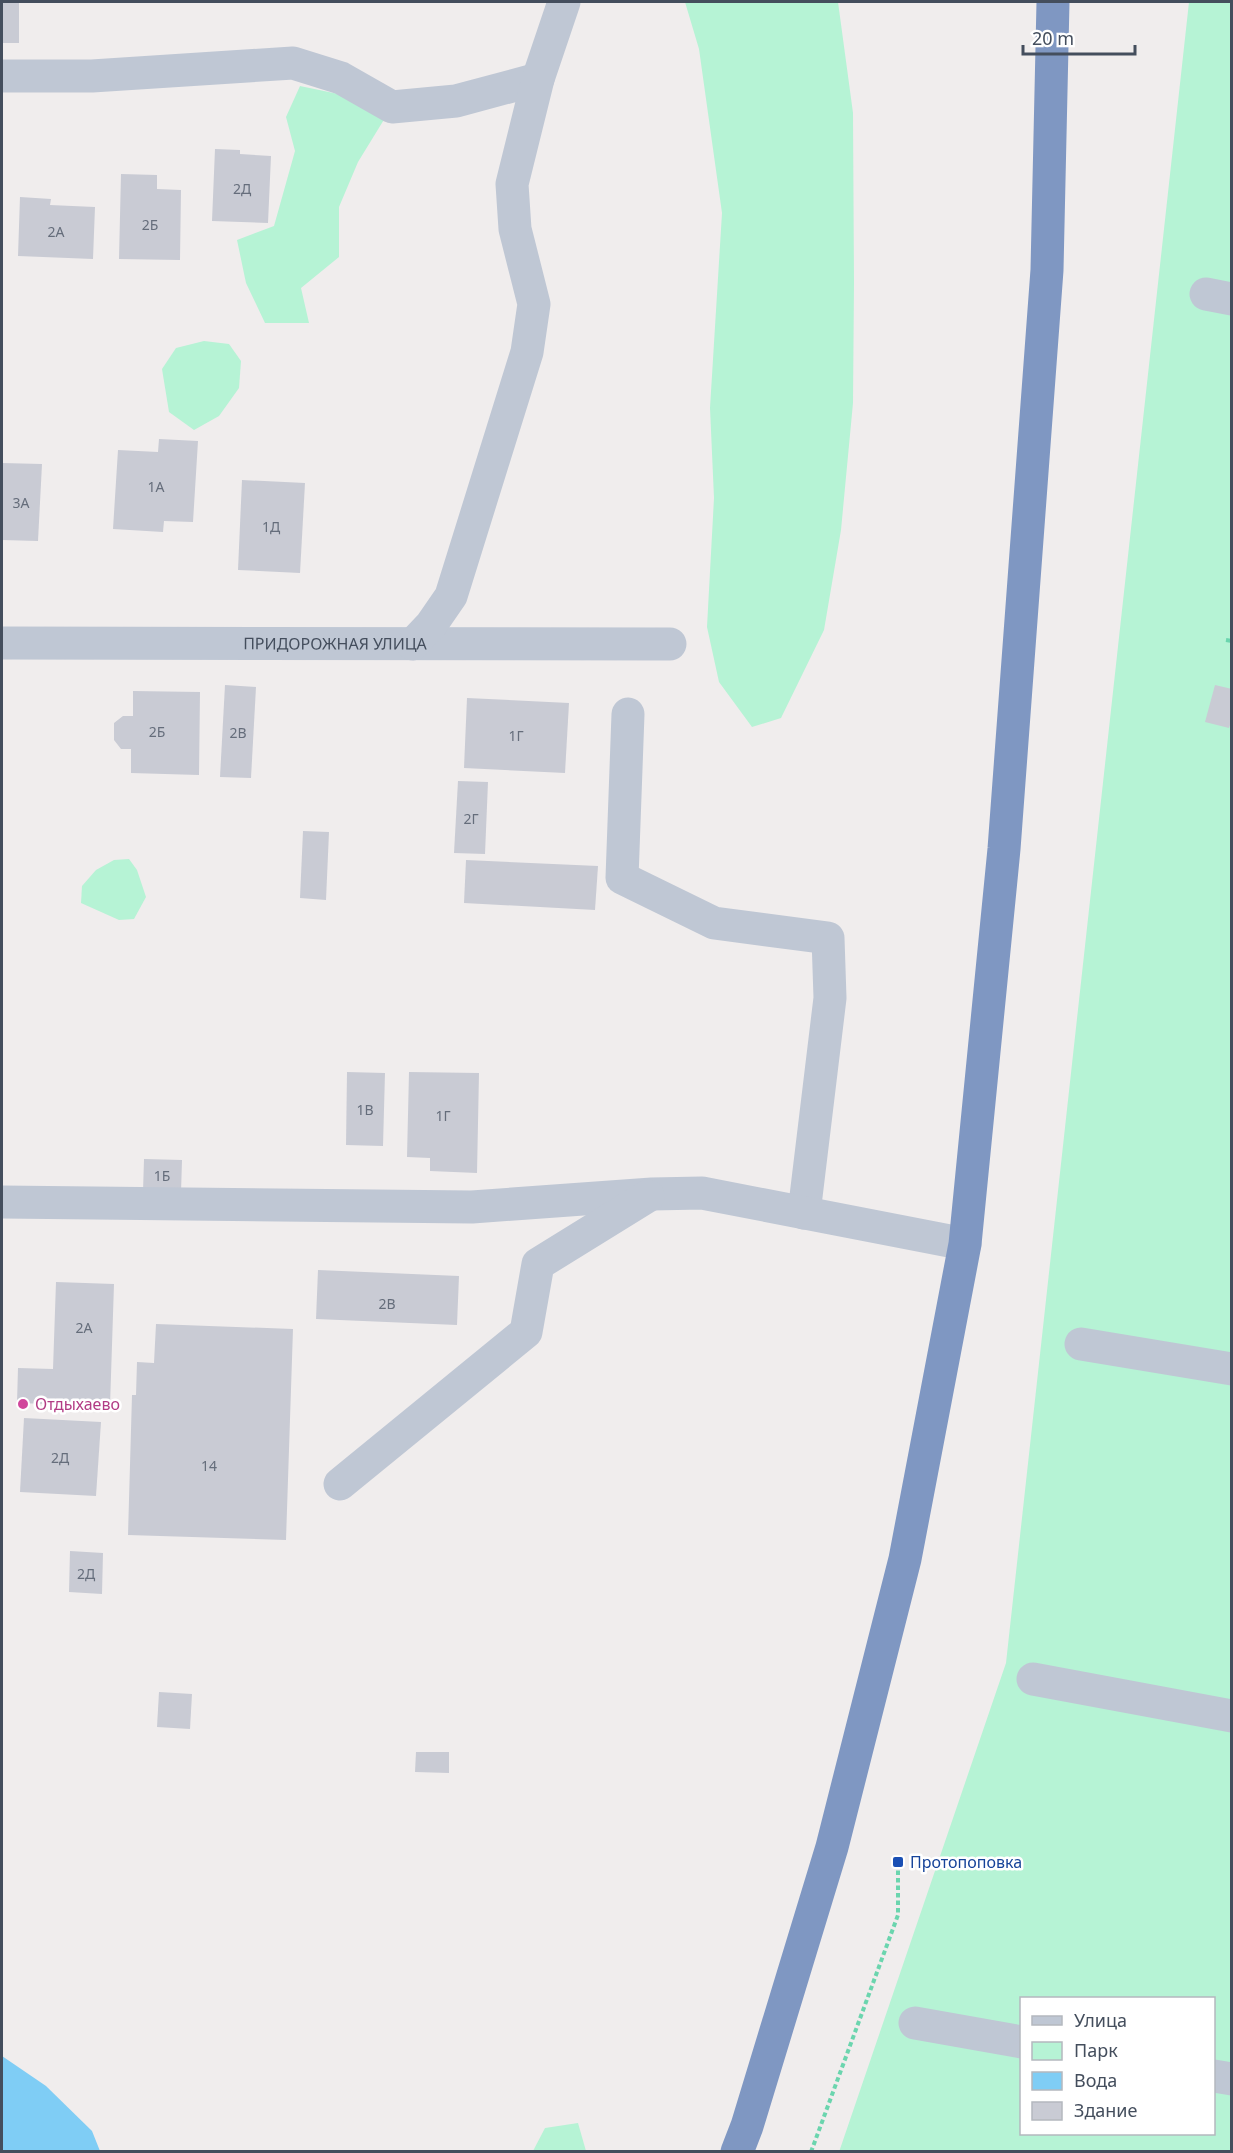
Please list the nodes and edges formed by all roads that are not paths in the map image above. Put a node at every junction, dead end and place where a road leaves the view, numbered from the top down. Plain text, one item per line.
1 (564, 2) edge
2 (1053, 2) edge
3 (2, 76) edge
4 (538, 79) junction
5 (2, 643) edge
6 (412, 644) junction
7 (669, 644) dead end
8 (628, 714) dead end
9 (652, 1194) junction
10 (2, 1202) edge
11 (804, 1213) junction
12 (965, 1244) junction
13 (1081, 1344) dead end
14 (1232, 1369) edge
15 (340, 1484) dead end
16 (1033, 1679) dead end
17 (1232, 1716) edge
18 (915, 2023) dead end
19 (1020, 2042) edge
20 (1215, 2076) edge
21 (1232, 2079) edge
22 (737, 2151) edge

1 - 4 street
2 - 12 highway
3 - 4 street
4 - 6 street
5 - 6 street, ПРИДОРОЖНАЯ УЛИЦА
6 - 7 street, ПРИДОРОЖНАЯ УЛИЦА
8 - 11 street
9 - 10 street
9 - 11 street
9 - 15 street
11 - 12 street
12 - 22 highway
13 - 14 street
16 - 17 street
18 - 19 street
20 - 21 street

